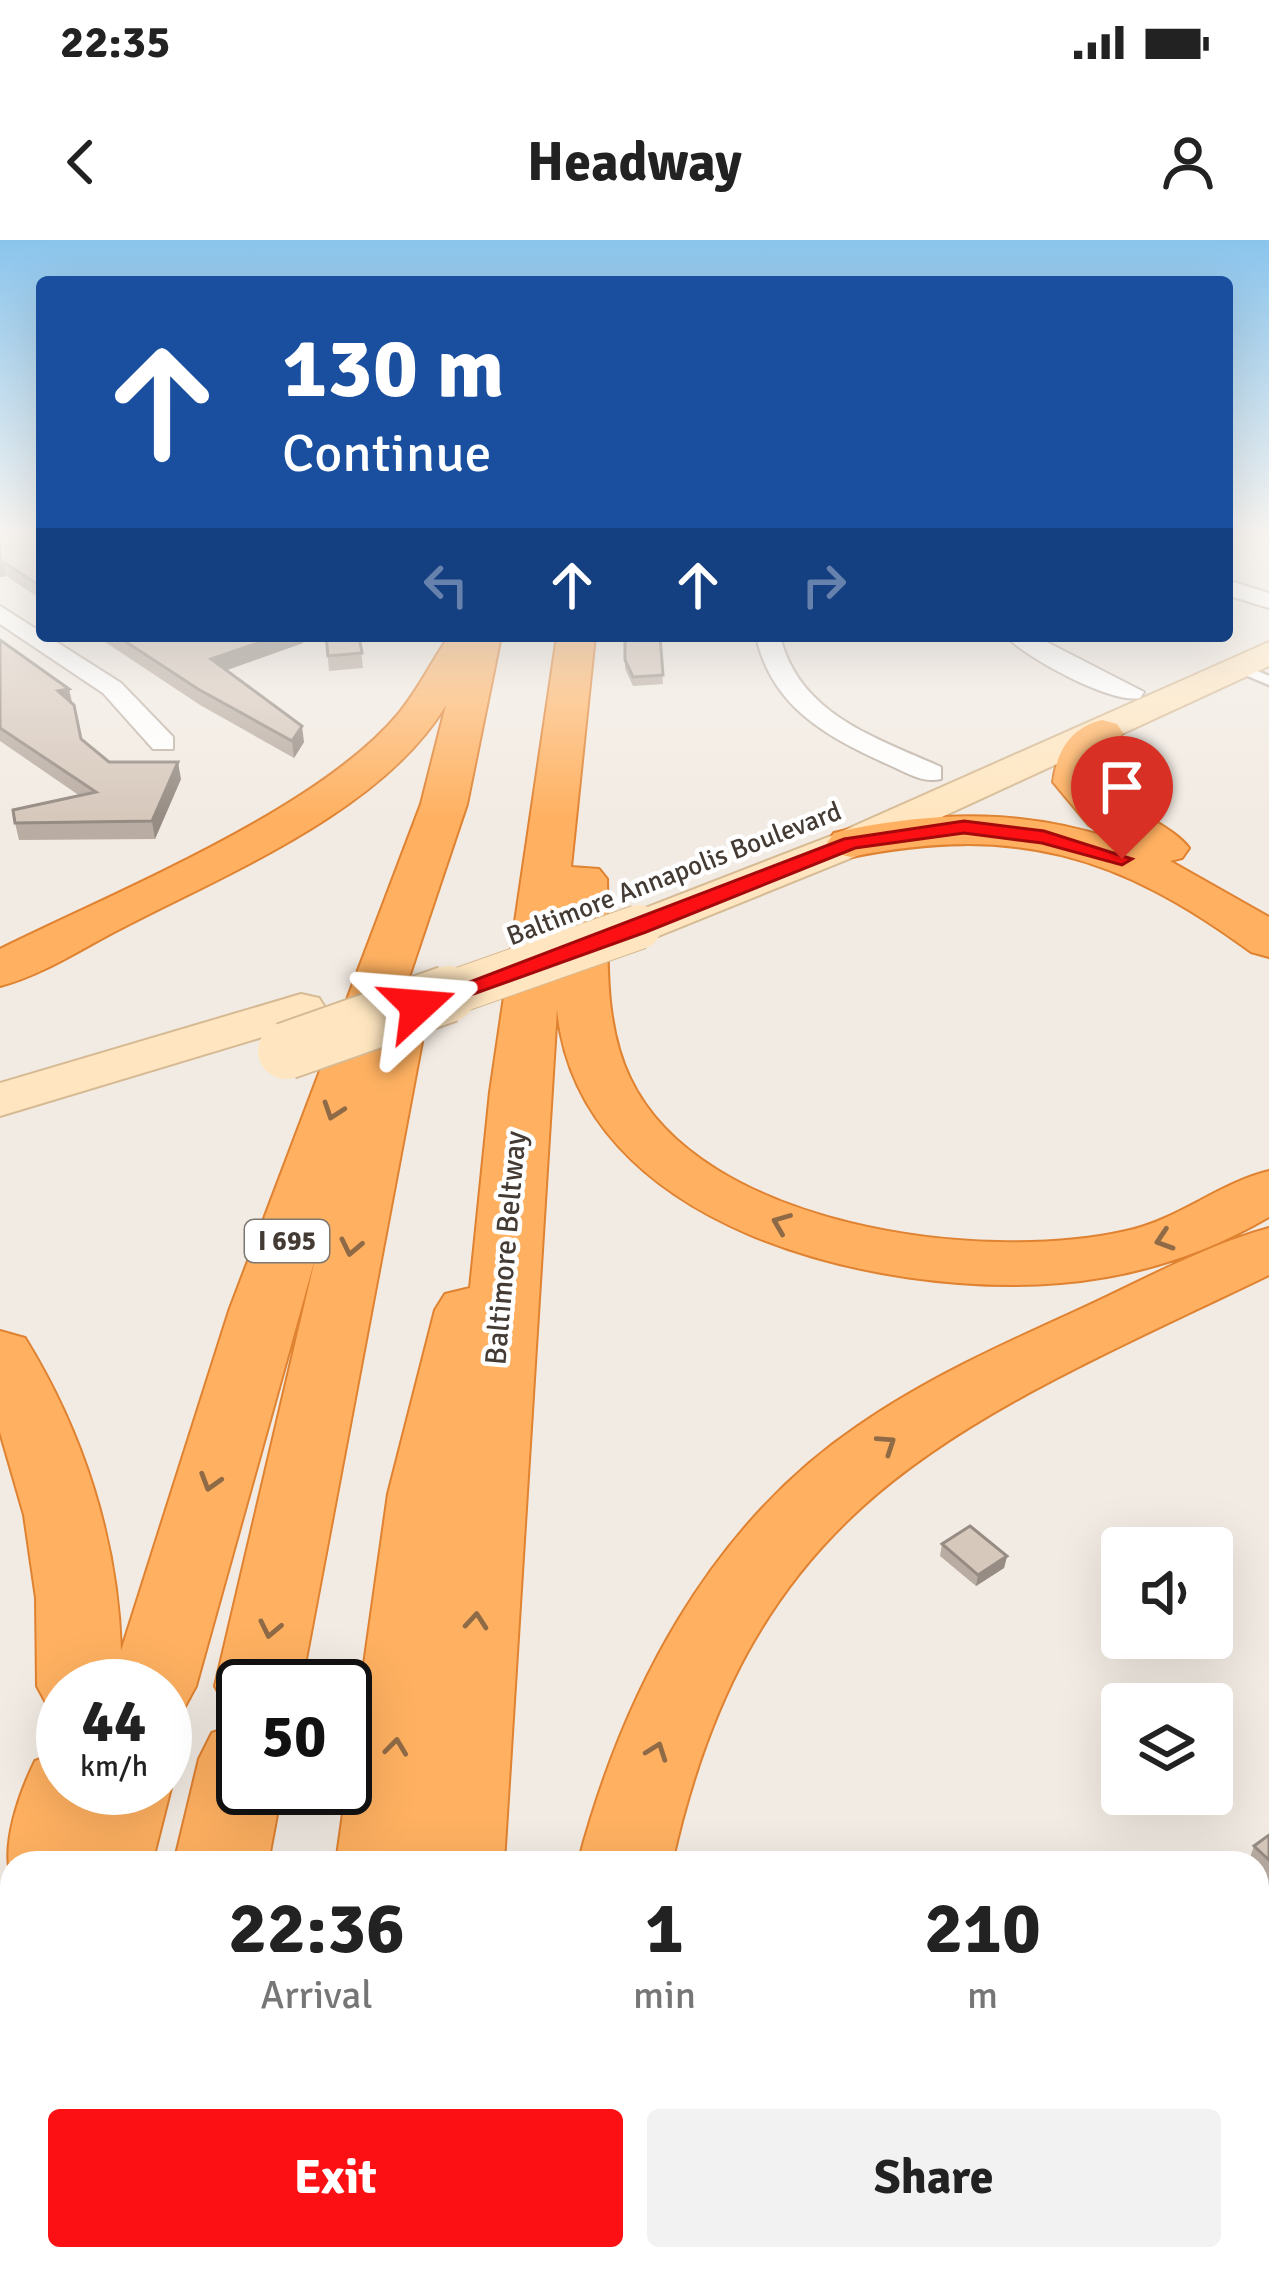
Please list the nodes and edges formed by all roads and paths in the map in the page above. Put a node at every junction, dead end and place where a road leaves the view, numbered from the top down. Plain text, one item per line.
1 (43, 642) edge
2 (465, 642) edge
3 (481, 642) edge
4 (575, 642) edge
5 (769, 642) edge
6 (1028, 642) edge
7 (1262, 661) edge
8 (1131, 692) junction
9 (1102, 734) junction
10 (163, 743) dead end
11 (964, 781) junction
12 (444, 804) junction
13 (552, 822) junction
14 (850, 843) junction
15 (1179, 855) junction
16 (1122, 859) junction
17 (1269, 900) edge
18 (639, 909) junction
19 (1269, 941) edge
20 (6, 968) edge
21 (293, 1030) junction
22 (519, 1092) junction
23 (0, 1100) edge
24 (0, 1140) edge
25 (1269, 1190) edge
26 (1269, 1249) edge
27 (2, 1360) edge
28 (80, 1659) edge
29 (162, 1659) edge
30 (264, 1659) edge
31 (61, 1815) edge
32 (118, 1815) edge
33 (231, 1815) edge
34 (54, 1851) edge
35 (108, 1851) edge
36 (224, 1851) edge
37 (384, 1851) edge
38 (458, 1851) edge
39 (627, 1851) edge

1 - 10 street
2 - 20 highway
3 - 12 highway, I 695
4 - 13 highway, Baltimore Beltway
5 - 11 street
6 - 8 street
7 - 8 main road, Baltimore Annapolis Boulevard
7 - 9 main road, Baltimore Annapolis Boulevard
8 - 11 main road, Baltimore Annapolis Boulevard
9 - 11 main road, Baltimore Annapolis Boulevard
9 - 15 highway
11 - 14 main road, Baltimore Annapolis Boulevard
11 - 15 highway
11 - 16 highway
11 - 18 main road, Baltimore Annapolis Boulevard
12 -> 29 highway, I 695
12 -> 30 highway
13 - 22 highway, Baltimore Beltway
25 -> 13 highway
14 - 16 highway
14 - 18 main road, Baltimore Annapolis Boulevard
15 - 17 highway
16 - 19 highway
18 - 21 main road, Baltimore Annapolis Boulevard, bridge
21 - 23 main road, Baltimore Annapolis Boulevard
21 - 24 main road, Baltimore Annapolis Boulevard
37 -> 22 highway
38 -> 22 highway, Baltimore Beltway
39 -> 26 highway
27 - 28 highway
31 - 34 highway
32 - 35 highway
33 - 36 highway

